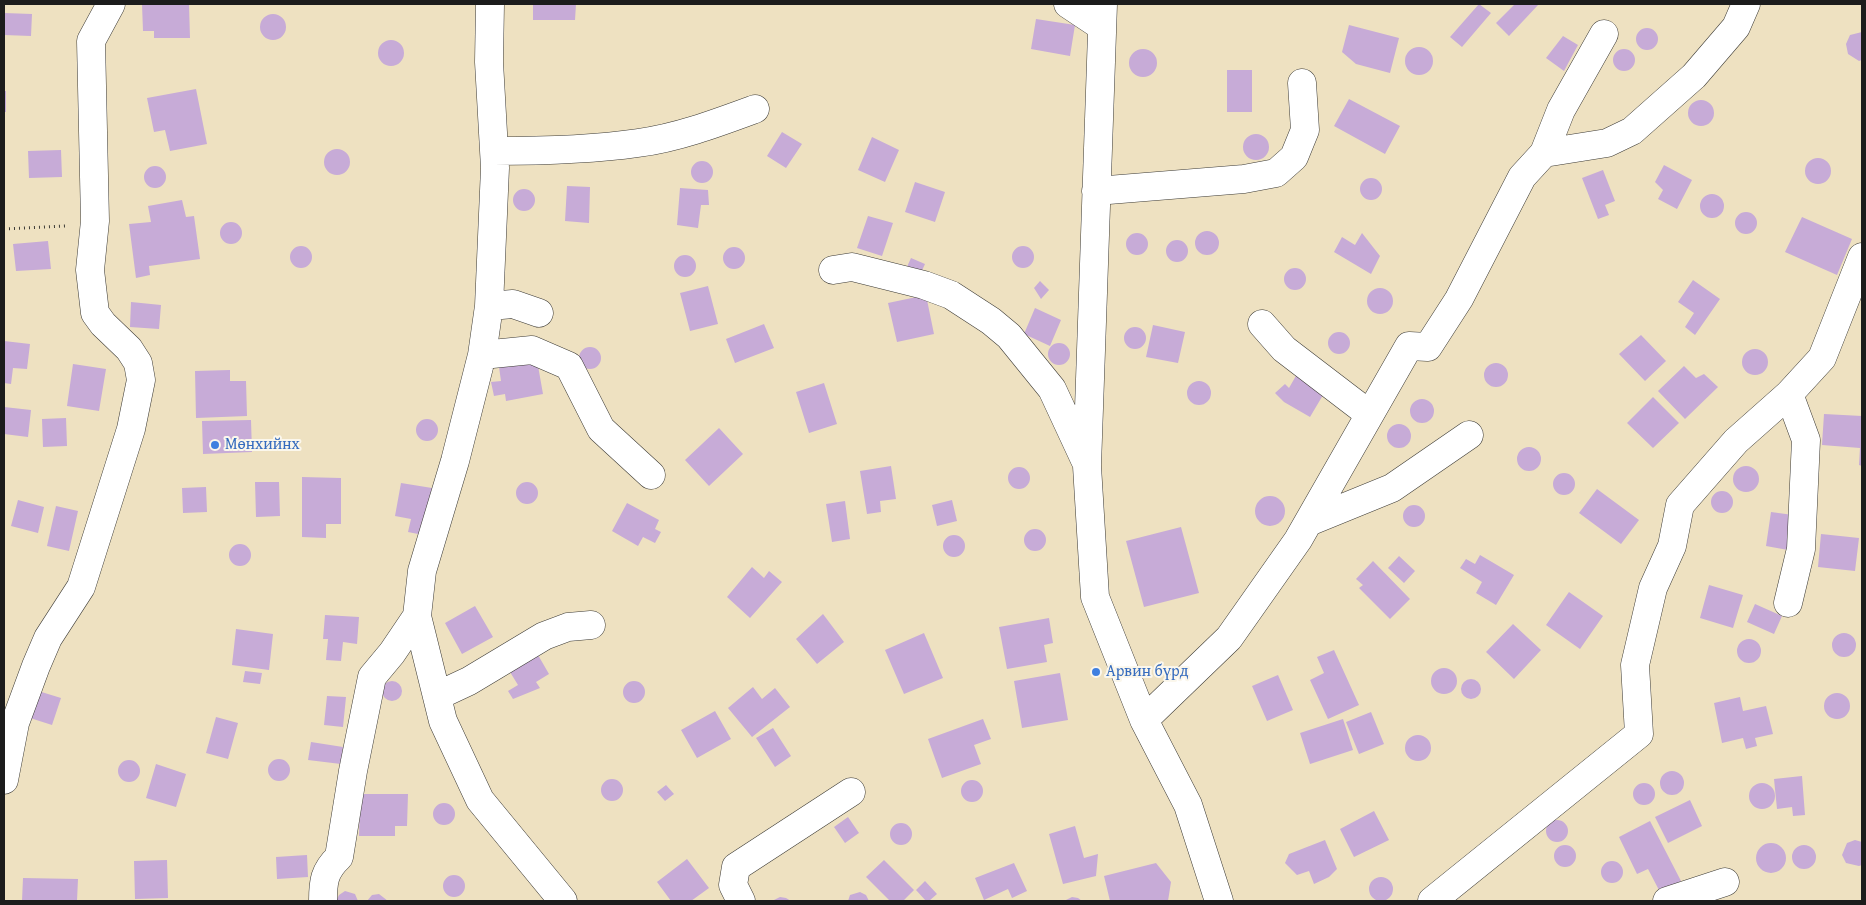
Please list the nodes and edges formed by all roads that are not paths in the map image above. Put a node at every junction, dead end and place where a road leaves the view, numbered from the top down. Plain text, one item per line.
1 (111, 4) edge
2 (490, 4) edge
3 (1068, 4) edge
4 (1746, 4) edge
5 (1102, 15) edge
6 (1604, 34) dead end
7 (1302, 83) dead end
8 (755, 109) dead end
9 (494, 151) junction
10 (1544, 153) junction
11 (1096, 191) junction
12 (1862, 257) edge
13 (833, 270) dead end
14 (1856, 287) edge
15 (490, 306) junction
16 (539, 313) dead end
17 (1262, 324) dead end
18 (482, 355) junction
19 (1789, 394) junction
20 (1370, 414) junction
21 (1469, 435) dead end
22 (1087, 466) junction
23 (651, 475) dead end
24 (1310, 521) junction
25 (1788, 603) dead end
26 (417, 616) junction
27 (591, 625) dead end
28 (437, 696) junction
29 (1144, 720) junction
30 (4, 780) edge
31 (851, 792) dead end
32 (1725, 882) dead end
33 (323, 901) edge
34 (563, 901) edge
35 (741, 901) edge
36 (1219, 901) edge
37 (1432, 901) edge
38 (1667, 901) edge

1 - 30 street
2 - 9 street
3 - 5 street
4 - 10 street
5 - 11 street
6 - 10 street
7 - 11 street
8 - 9 street
9 - 15 street
10 - 20 street
11 - 22 street
12 - 14 street
13 - 22 street
14 - 19 street
15 - 16 street
15 - 18 street
17 - 20 street
18 - 23 street
18 - 26 street
19 - 25 street
19 - 37 street
20 - 24 street
21 - 24 street
22 - 29 street
24 - 29 street
26 - 28 street
26 - 33 street
27 - 28 street
28 - 34 street
29 - 36 street
31 - 35 street
32 - 38 street

